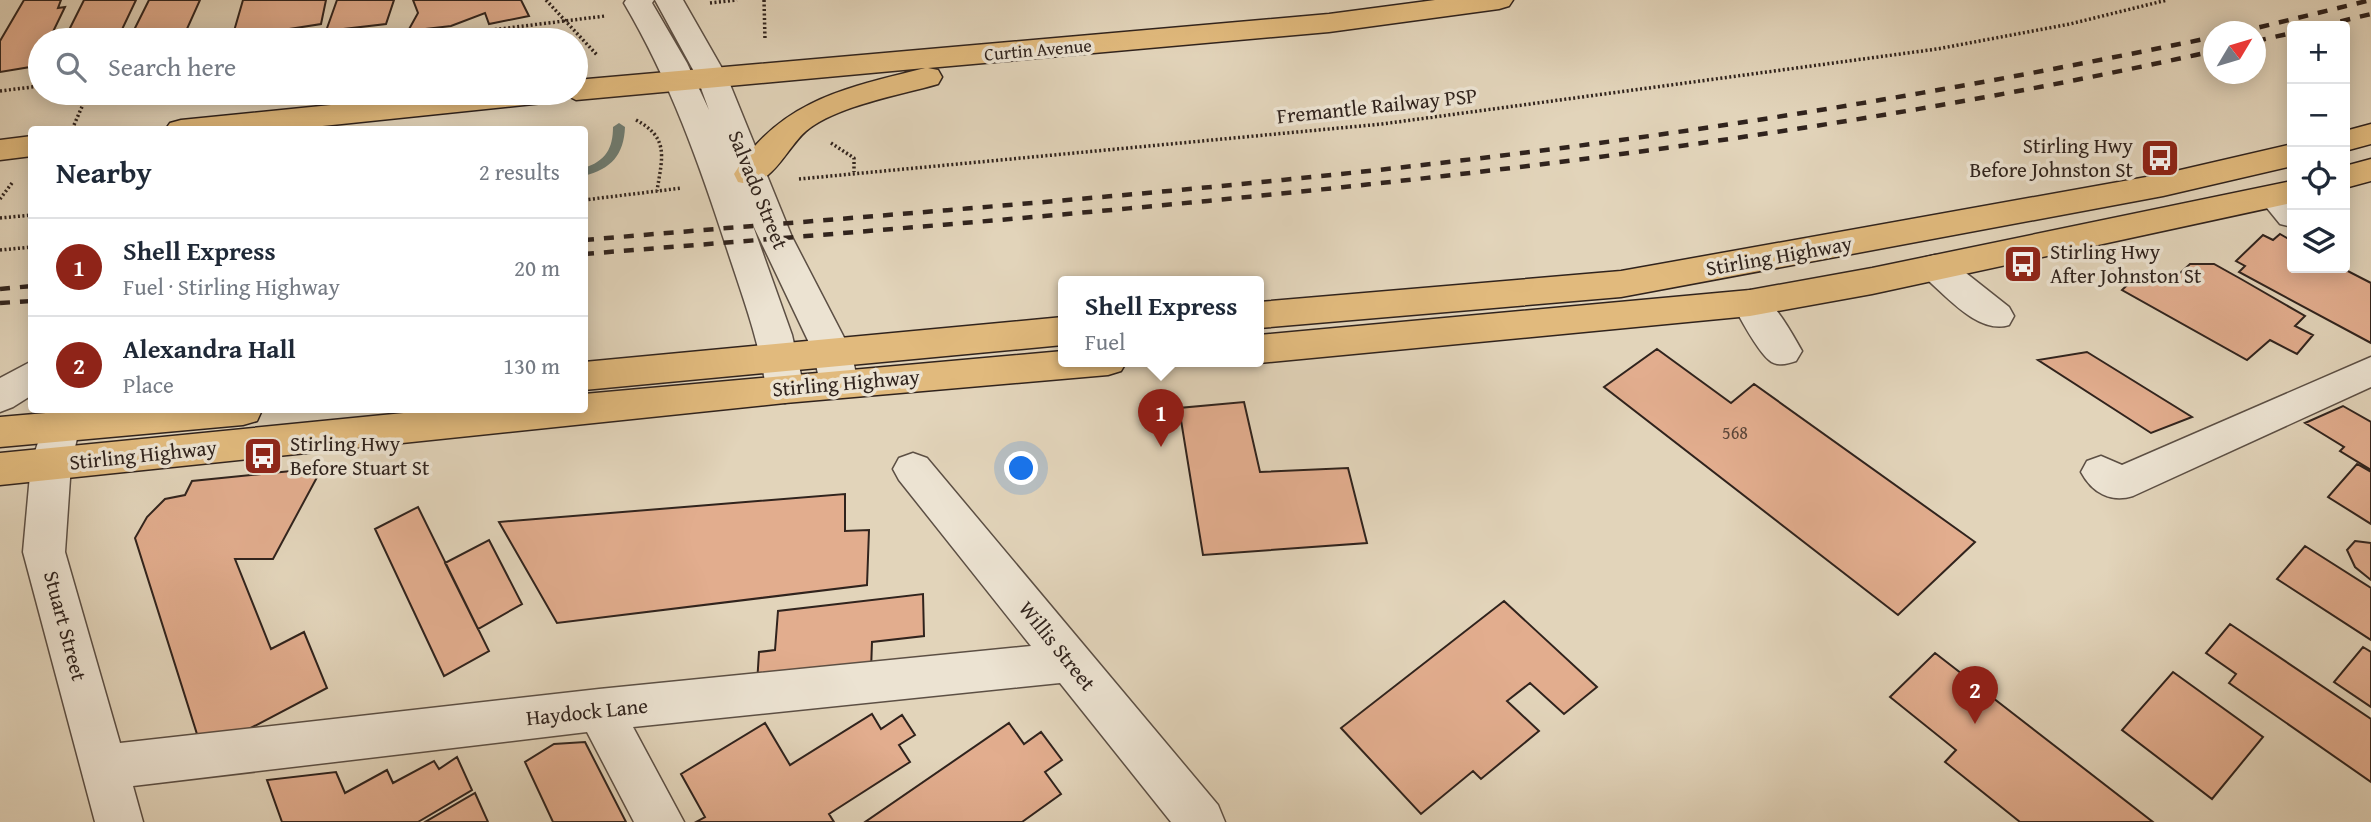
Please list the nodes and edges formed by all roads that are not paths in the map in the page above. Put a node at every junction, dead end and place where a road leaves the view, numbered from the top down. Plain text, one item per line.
1 (640, 0) edge
2 (669, 0) edge
3 (1499, 0) edge
4 (1006, 54) junction
5 (698, 79) junction
6 (588, 89) edge
7 (426, 105) edge
8 (220, 126) edge
9 (2371, 134) edge
10 (2350, 140) edge
11 (28, 149) edge
12 (2287, 156) edge
13 (8, 163) edge
14 (743, 182) junction
15 (2286, 201) edge
16 (1935, 267) junction
17 (1749, 303) junction
18 (1264, 314) edge
19 (1996, 316) dead end
20 (1058, 332) edge
21 (1264, 349) edge
22 (1783, 351) dead end
23 (1058, 362) edge
24 (835, 367) junction
25 (2371, 371) edge
26 (783, 372) junction
27 (588, 376) edge
28 (588, 408) edge
29 (218, 413) edge
30 (534, 413) edge
31 (0, 432) edge
32 (56, 445) junction
33 (0, 469) edge
34 (913, 469) dead end
35 (2101, 472) dead end
36 (1070, 662) junction
37 (599, 710) junction
38 (104, 767) junction
39 (119, 822) edge
40 (660, 822) edge
41 (1201, 822) edge

1 - 5 street, Salvado Street
2 - 5 street, Salvado Street
3 - 4 main road, Curtin Avenue
4 - 5 main road, Curtin Avenue
4 - 14 main road
5 - 6 main road, Curtin Avenue
5 - 14 street, Salvado Street
7 - 8 main road
9 - 10 main road
11 - 13 main road
12 - 18 main road, Stirling Highway
14 - 24 street, Salvado Street
14 - 26 street, Salvado Street
15 - 16 main road, Stirling Highway
16 - 17 main road, Stirling Highway
16 - 19 street
17 - 21 main road, Stirling Highway
17 - 22 street
20 - 24 main road, Stirling Highway
23 - 24 main road, Stirling Highway
24 - 26 main road, Stirling Highway
25 - 35 street
26 - 27 main road, Stirling Highway
26 - 28 main road, Stirling Highway
29 - 32 main road, Stirling Highway
30 - 32 main road, Stirling Highway
31 - 32 main road, Stirling Highway
32 - 33 main road, Stirling Highway
32 - 38 street, Stuart Street
34 - 36 street, Willis Street
36 - 37 street, Haydock Lane
36 - 41 street, Willis Street
37 - 38 street, Haydock Lane
37 - 40 street
38 - 39 street, Stuart Street

